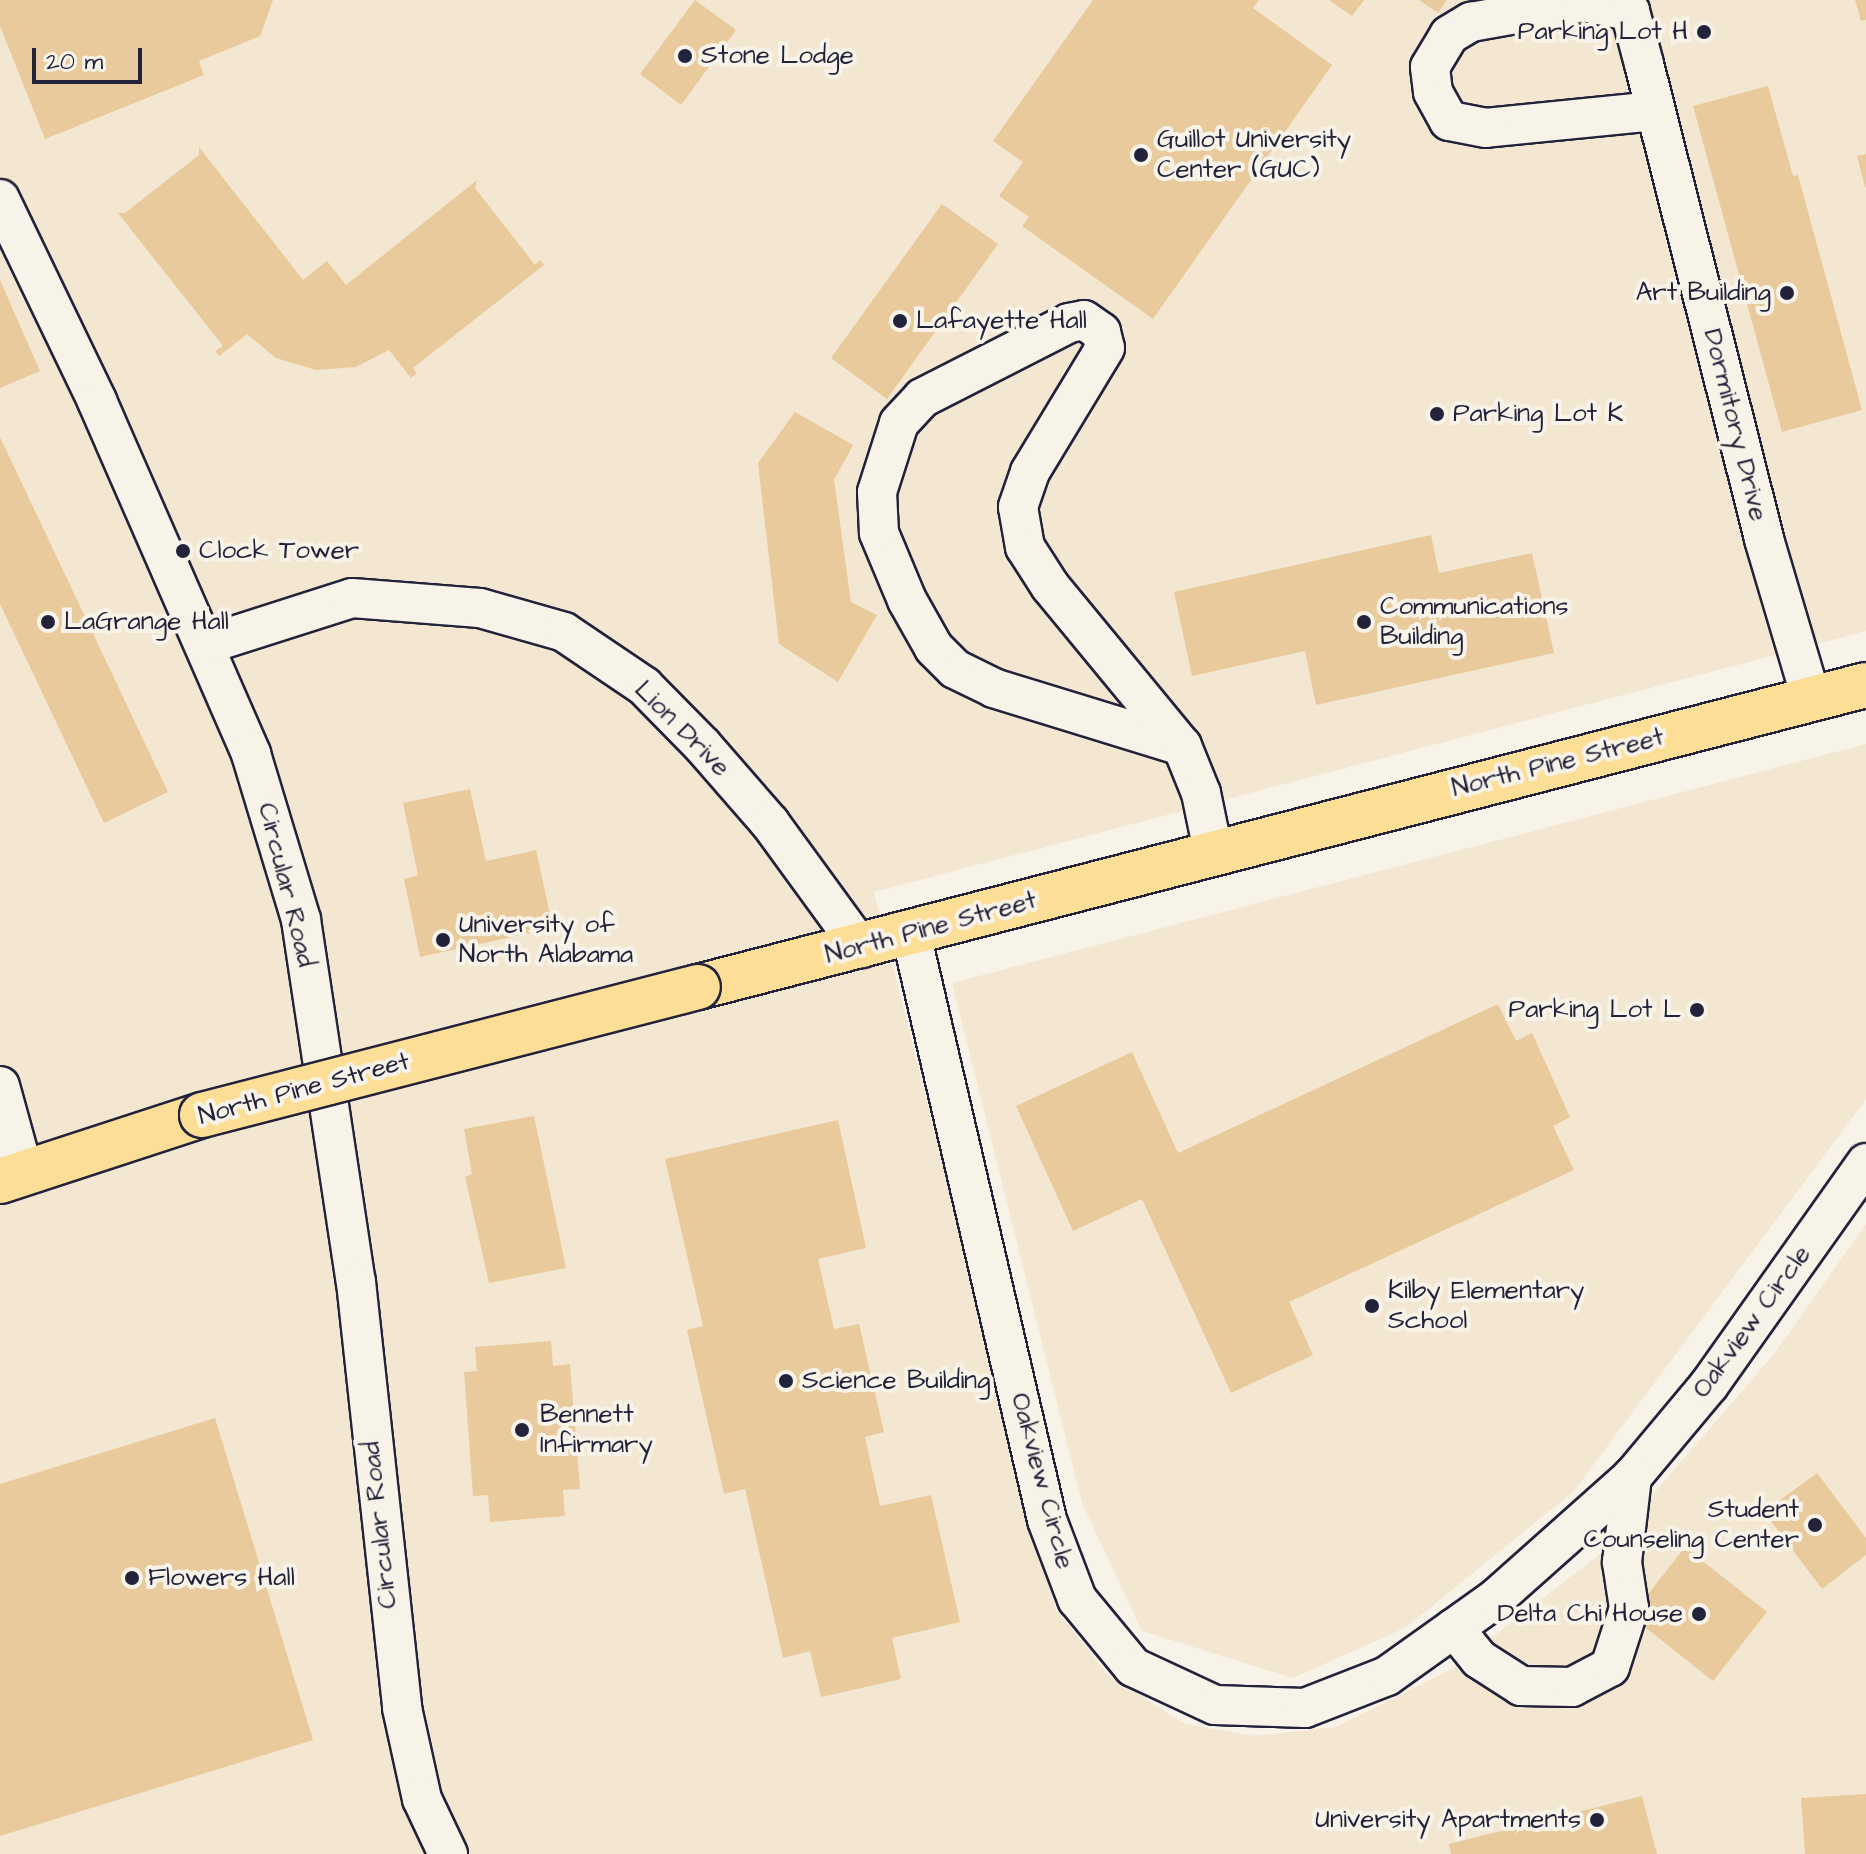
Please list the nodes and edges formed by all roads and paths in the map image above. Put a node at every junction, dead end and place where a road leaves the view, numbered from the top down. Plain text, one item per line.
1 (1582, 1) edge
2 (1630, 6) edge
3 (1655, 111) junction
4 (0, 199) edge
5 (205, 645) junction
6 (1866, 685) edge
7 (1811, 698) junction
8 (1182, 746) junction
9 (1213, 851) junction
10 (911, 934) junction
11 (861, 948) junction
12 (0, 1086) edge
13 (1866, 1163) edge
14 (12, 1177) edge
15 (1632, 1477) junction
16 (1454, 1628) junction
17 (448, 1854) edge

1 - 2 street, Dormitory Drive
1 - 3 street
2 - 3 street, Dormitory Drive
3 - 7 street, Dormitory Drive
4 - 5 street, Circular Road
5 - 11 street, Lion Drive
5 - 17 street, Circular Road
6 - 7 main road, North Pine Street
7 - 9 main road, North Pine Street
8 - 8 street
8 - 9 street
9 - 10 main road, North Pine Street
10 - 11 main road, North Pine Street
10 - 16 street, Oakview Circle
11 - 14 main road, North Pine Street, bridge
12 - 14 street
13 - 15 street, Oakview Circle
15 - 16 street, Oakview Circle
15 - 16 street

